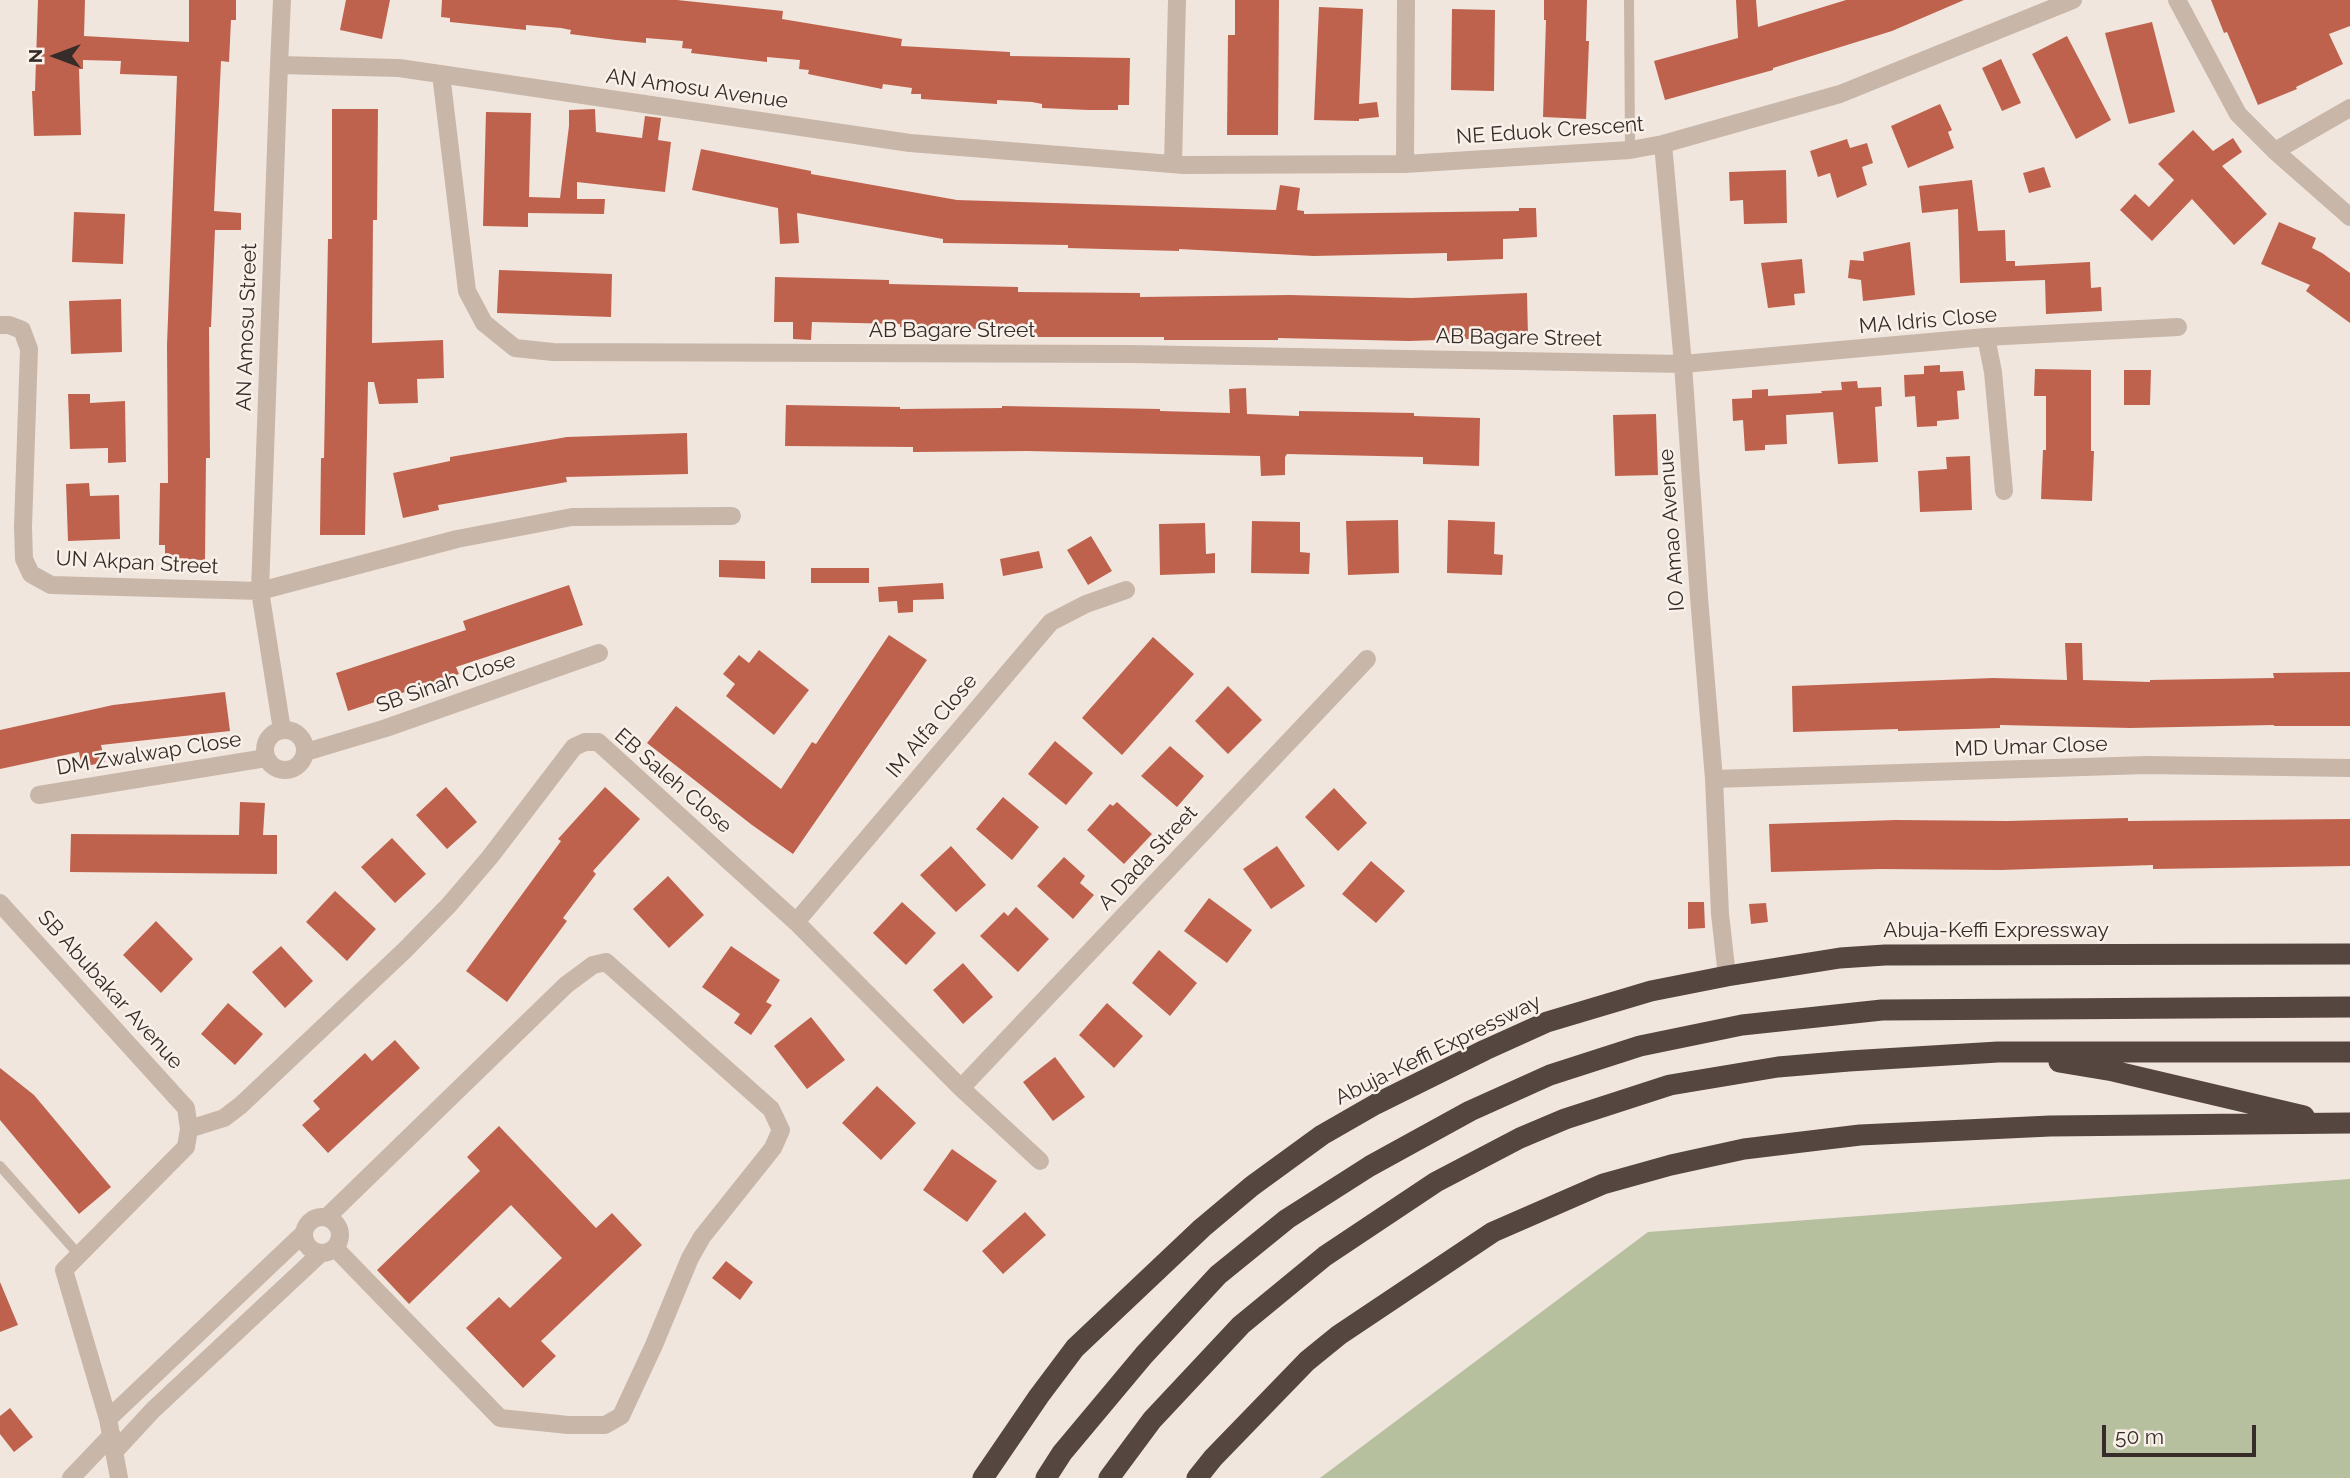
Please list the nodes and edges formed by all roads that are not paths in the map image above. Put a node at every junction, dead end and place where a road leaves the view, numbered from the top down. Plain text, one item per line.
1 (282, 0) edge
2 (1177, 0) edge
3 (1406, 0) edge
4 (1629, 0) edge
5 (2073, 0) edge
6 (2177, 0) edge
7 (279, 65) junction
8 (440, 75) junction
9 (2350, 108) edge
10 (1663, 144) junction
11 (1630, 150) junction
12 (2276, 151) junction
13 (1173, 164) junction
14 (1405, 164) junction
15 (2350, 217) edge
16 (0, 325) edge
17 (2178, 327) dead end
18 (1986, 337) junction
19 (1683, 363) junction
20 (2004, 491) dead end
21 (732, 516) dead end
22 (1126, 590) dead end
23 (260, 591) junction
24 (599, 653) dead end
25 (1367, 659) dead end
26 (282, 730) junction
27 (306, 751) junction
28 (266, 758) junction
29 (2350, 768) edge
30 (1714, 779) junction
31 (39, 794) dead end
32 (0, 904) edge
33 (796, 922) junction
34 (2350, 954) edge
35 (1727, 975) junction
36 (2350, 1007) edge
37 (1998, 1052) junction
38 (2350, 1052) edge
39 (961, 1088) junction
40 (2342, 1124) edge
41 (189, 1129) junction
42 (1040, 1161) dead end
43 (0, 1166) edge
44 (327, 1217) junction
45 (304, 1233) junction
46 (328, 1251) junction
47 (79, 1255) junction
48 (112, 1435) junction
49 (71, 1478) edge
50 (119, 1478) edge
51 (983, 1478) edge
52 (1046, 1478) edge
53 (1109, 1478) edge
54 (1198, 1478) edge

1 - 7 street
2 - 13 street
3 - 14 street
4 - 11 lane
5 - 10 street, NE Eduok Crescent
6 - 12 street
7 - 8 street, AN Amosu Avenue
7 - 23 street, AN Amosu Street
8 - 13 street, AN Amosu Avenue
8 - 19 street, AB Bagare Street
9 - 12 street
10 - 11 street, NE Eduok Crescent
10 - 19 street, IO Amao Avenue
11 - 14 street, NE Eduok Crescent
12 - 15 street
13 - 14 street, NE Eduok Crescent
16 - 23 street, UN Akpan Street
17 - 18 street, MA Idris Close
18 - 19 street, MA Idris Close
18 - 20 street
19 - 30 street, IO Amao Avenue
21 - 23 street
22 - 33 street, IM Alfa Close
23 - 26 street, AN Amosu Street
24 - 27 street, SB Sinah Close
25 - 39 street, A Dada Street
26 - 27 street
26 - 28 street
27 - 28 street
28 - 31 street, DM Zwalwap Close
29 - 30 street, MD Umar Close
30 - 35 street, IO Amao Avenue
32 - 41 street, SB Abubakar Avenue
33 - 39 street, EB Saleh Close
33 - 41 street, EB Saleh Close
34 - 35 highway, Abuja-Keffi Expressway
35 - 51 highway, Abuja-Keffi Expressway
36 - 52 highway
37 - 38 highway
37 - 40 highway
37 - 53 highway
39 - 42 street, EB Saleh Close
40 - 54 highway
41 - 47 street
43 - 47 lane
44 - 45 street
44 - 46 street
44 - 46 street
45 - 46 street
45 - 48 street
46 - 48 street
47 - 48 street
48 - 49 street
48 - 50 street

